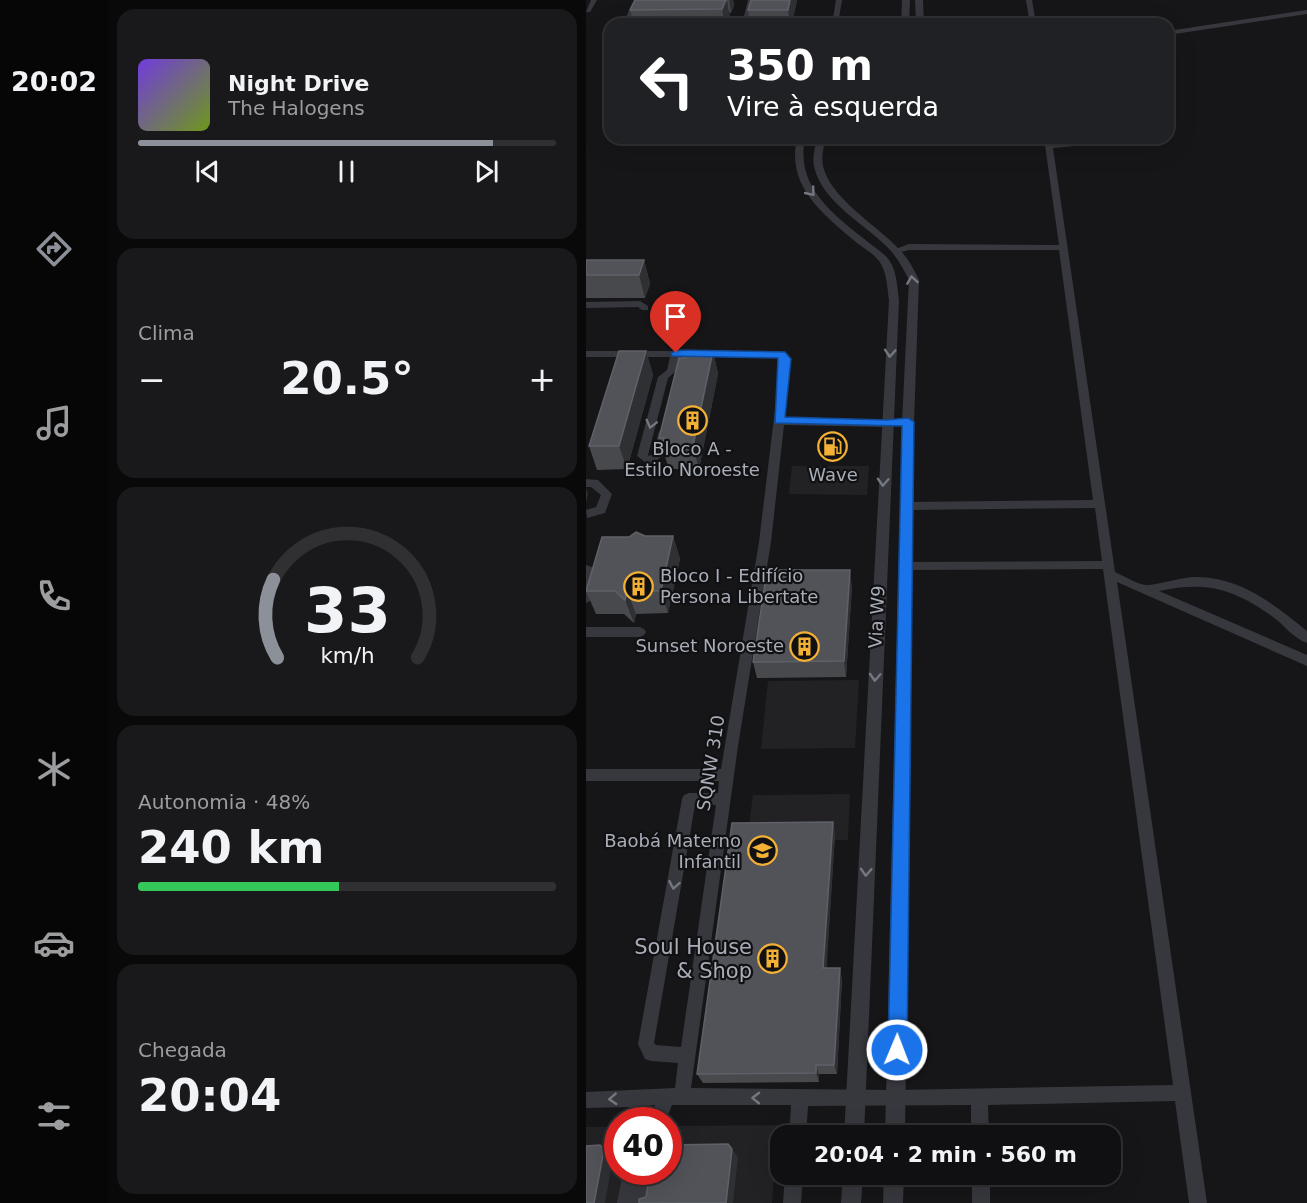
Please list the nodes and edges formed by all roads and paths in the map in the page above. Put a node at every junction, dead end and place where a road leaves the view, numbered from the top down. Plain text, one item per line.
1 (594, 0) edge
2 (637, 0) edge
3 (743, 0) edge
4 (751, 0) edge
5 (839, 0) edge
6 (906, 0) edge
7 (919, 0) edge
8 (1029, 0) edge
9 (588, 11) dead end
10 (1306, 12) edge
11 (661, 16) edge
12 (738, 18) edge
13 (746, 18) edge
14 (836, 18) edge
15 (905, 18) edge
16 (920, 18) edge
17 (1032, 18) edge
18 (1174, 32) edge
19 (799, 144) edge
20 (821, 144) edge
21 (1049, 144) edge
22 (1065, 248) junction
23 (897, 250) junction
24 (586, 305) edge
25 (586, 311) edge
26 (676, 353) junction
27 (586, 354) edge
28 (671, 371) junction
29 (675, 387) edge
30 (667, 420) edge
31 (779, 420) junction
32 (908, 422) junction
33 (886, 424) junction
34 (590, 483) edge
35 (1099, 504) junction
36 (907, 506) junction
37 (587, 514) edge
38 (907, 566) junction
39 (586, 569) edge
40 (1110, 570) junction
41 (1144, 590) junction
42 (586, 598) edge
43 (586, 632) edge
44 (640, 632) dead end
45 (1306, 638) edge
46 (1306, 661) edge
47 (586, 775) edge
48 (728, 775) junction
49 (724, 799) junction
50 (686, 1055) junction
51 (1183, 1093) junction
52 (674, 1097) junction
53 (856, 1097) junction
54 (979, 1097) junction
55 (637, 1098) junction
56 (800, 1098) junction
57 (897, 1098) junction
58 (586, 1100) edge
59 (637, 1107) edge
60 (667, 1107) edge
61 (798, 1125) edge
62 (855, 1125) edge
63 (896, 1125) edge
64 (980, 1125) edge
65 (629, 1185) edge
66 (646, 1185) edge
67 (793, 1185) edge
68 (852, 1185) edge
69 (894, 1185) edge
70 (981, 1185) edge
71 (626, 1203) edge
72 (643, 1203) edge
73 (792, 1203) edge
74 (851, 1203) edge
75 (893, 1203) edge
76 (981, 1203) edge
77 (1198, 1203) edge

1 - 9 street
2 - 11 street
3 - 12 street
4 - 13 street
5 - 14 street
6 - 15 street
7 - 16 street
8 - 17 street
10 - 18 street
19 -> 33 street, Via W9
20 - 23 street, Via W9
21 - 22 street
22 - 23 street
22 - 35 street
32 -> 23 street, Via W9
24 - 25 street
26 - 27 street
26 - 28 street
26 - 31 street, SQNW 310
28 - 29 street
28 -> 30 street
31 - 33 street
31 - 48 street, SQNW 310
32 - 33 street
32 - 36 street, Via W9
33 -> 53 street, Via W9
34 - 37 street
35 - 36 street
35 - 40 street
36 - 38 street, Via W9
38 - 40 street
38 - 57 street, Via W9
39 - 42 street
40 - 41 street
40 - 51 street
41 - 45 street
41 - 46 street
43 - 44 street
47 - 48 street
48 - 49 street, SQNW 310
49 - 50 street, SQNW 310
49 -> 50 street
50 - 52 street, SQNW 310
51 - 54 street
51 - 77 street
52 - 55 street
56 -> 52 street
52 - 60 street, SQNW 310
53 - 56 street
53 - 57 street
53 - 62 street, Via W9
54 - 57 street
54 - 64 street
55 -> 58 street
55 - 59 street
56 - 61 street
57 - 63 street, Via W9
65 - 71 street
66 - 72 street
67 - 73 street
68 - 74 street
69 - 75 street
70 - 76 street

